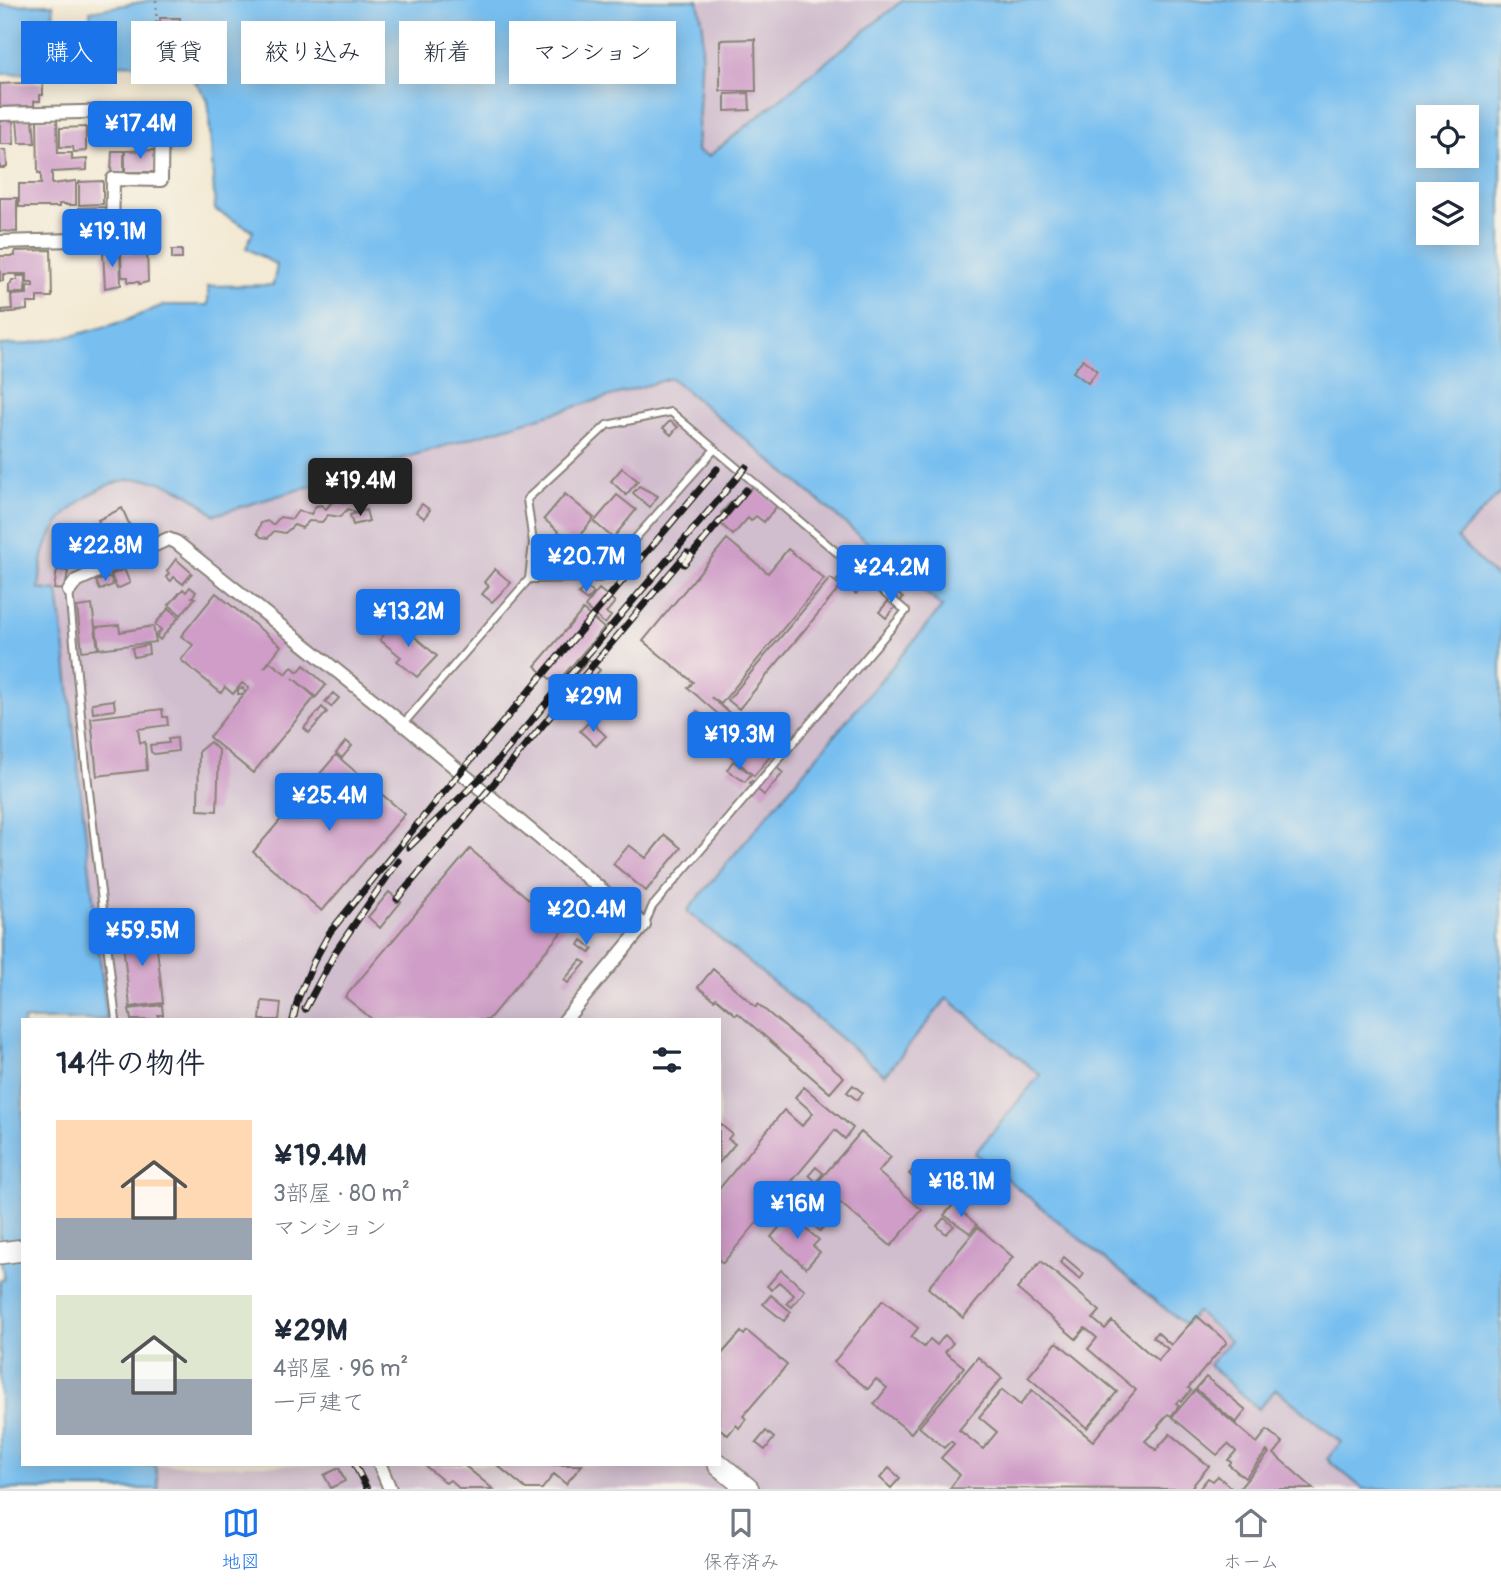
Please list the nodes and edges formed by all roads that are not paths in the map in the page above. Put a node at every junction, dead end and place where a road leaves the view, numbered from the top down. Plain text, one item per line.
1 (0, 114) edge
2 (0, 242) edge
3 (715, 449) junction
4 (529, 579) junction
5 (68, 591) joint
6 (403, 724) junction
7 (645, 925) junction
8 (116, 1018) edge
9 (567, 1018) edge
10 (21, 1250) edge
11 (0, 1253) edge
12 (380, 1466) edge
13 (720, 1466) edge
14 (390, 1489) edge
15 (748, 1489) edge

1 - 2 street
3 - 4 lane
3 - 4 lane
3 - 7 lane
4 - 6 lane
5 - 6 street
5 - 8 lane
6 - 7 street
7 - 9 street
10 - 11 highway
12 - 14 street
13 - 15 highway

